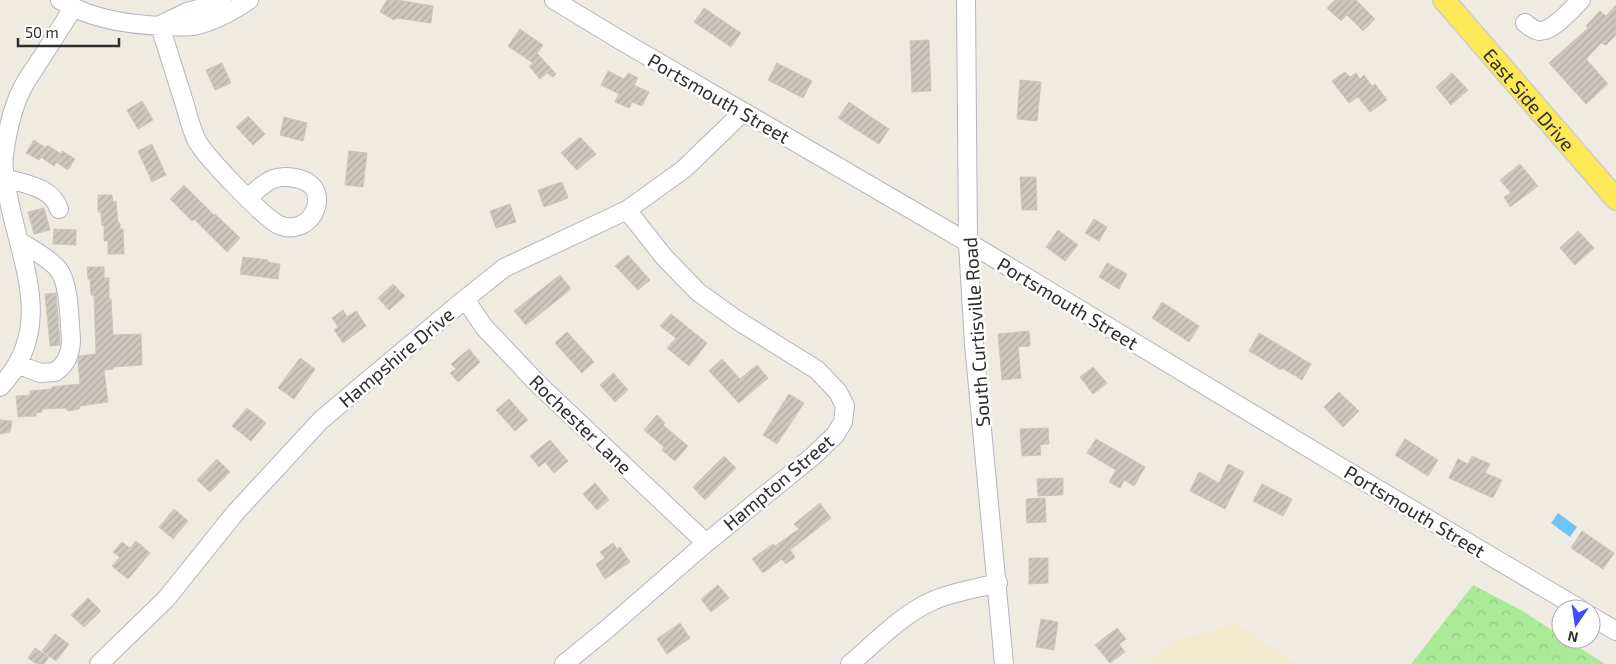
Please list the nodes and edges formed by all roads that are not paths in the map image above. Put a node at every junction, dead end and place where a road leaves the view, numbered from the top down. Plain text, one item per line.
1 (222, 0) edge
2 (249, 0) edge
3 (554, 0) edge
4 (966, 0) edge
5 (1444, 0) edge
6 (1581, 0) edge
7 (67, 4) edge
8 (1525, 23) dead end
9 (160, 26) junction
10 (743, 112) junction
11 (4, 178) junction
12 (248, 198) dead end
13 (1616, 199) edge
14 (59, 209) dead end
15 (627, 210) junction
16 (19, 241) junction
17 (968, 244) junction
18 (465, 299) junction
19 (17, 364) junction
20 (0, 387) edge
21 (706, 543) junction
22 (998, 584) junction
23 (1563, 599) edge
24 (1601, 622) edge
25 (1616, 631) edge
26 (99, 664) edge
27 (564, 664) edge
28 (850, 664) edge
29 (1004, 664) edge

1 - 9 street
2 - 9 street
3 - 10 street, Portsmouth Street
4 - 17 street, South Curtisville Road
5 - 13 main road, East Side Drive
6 - 8 street
7 - 9 street
7 - 11 street
9 - 12 street
10 - 15 street, Hampshire Drive
10 - 17 street, Portsmouth Street
11 - 14 street
11 - 16 street
15 - 18 street, Hampshire Drive
15 - 21 street, Hampton Street
16 - 19 street
16 - 19 street
17 - 22 street, South Curtisville Road
17 - 23 street, Portsmouth Street
18 - 21 street, Rochester Lane
18 - 26 street, Hampshire Drive
19 - 20 street
21 - 27 street, Hampton Street
22 - 28 street
22 - 29 street, South Curtisville Road
24 - 25 street

